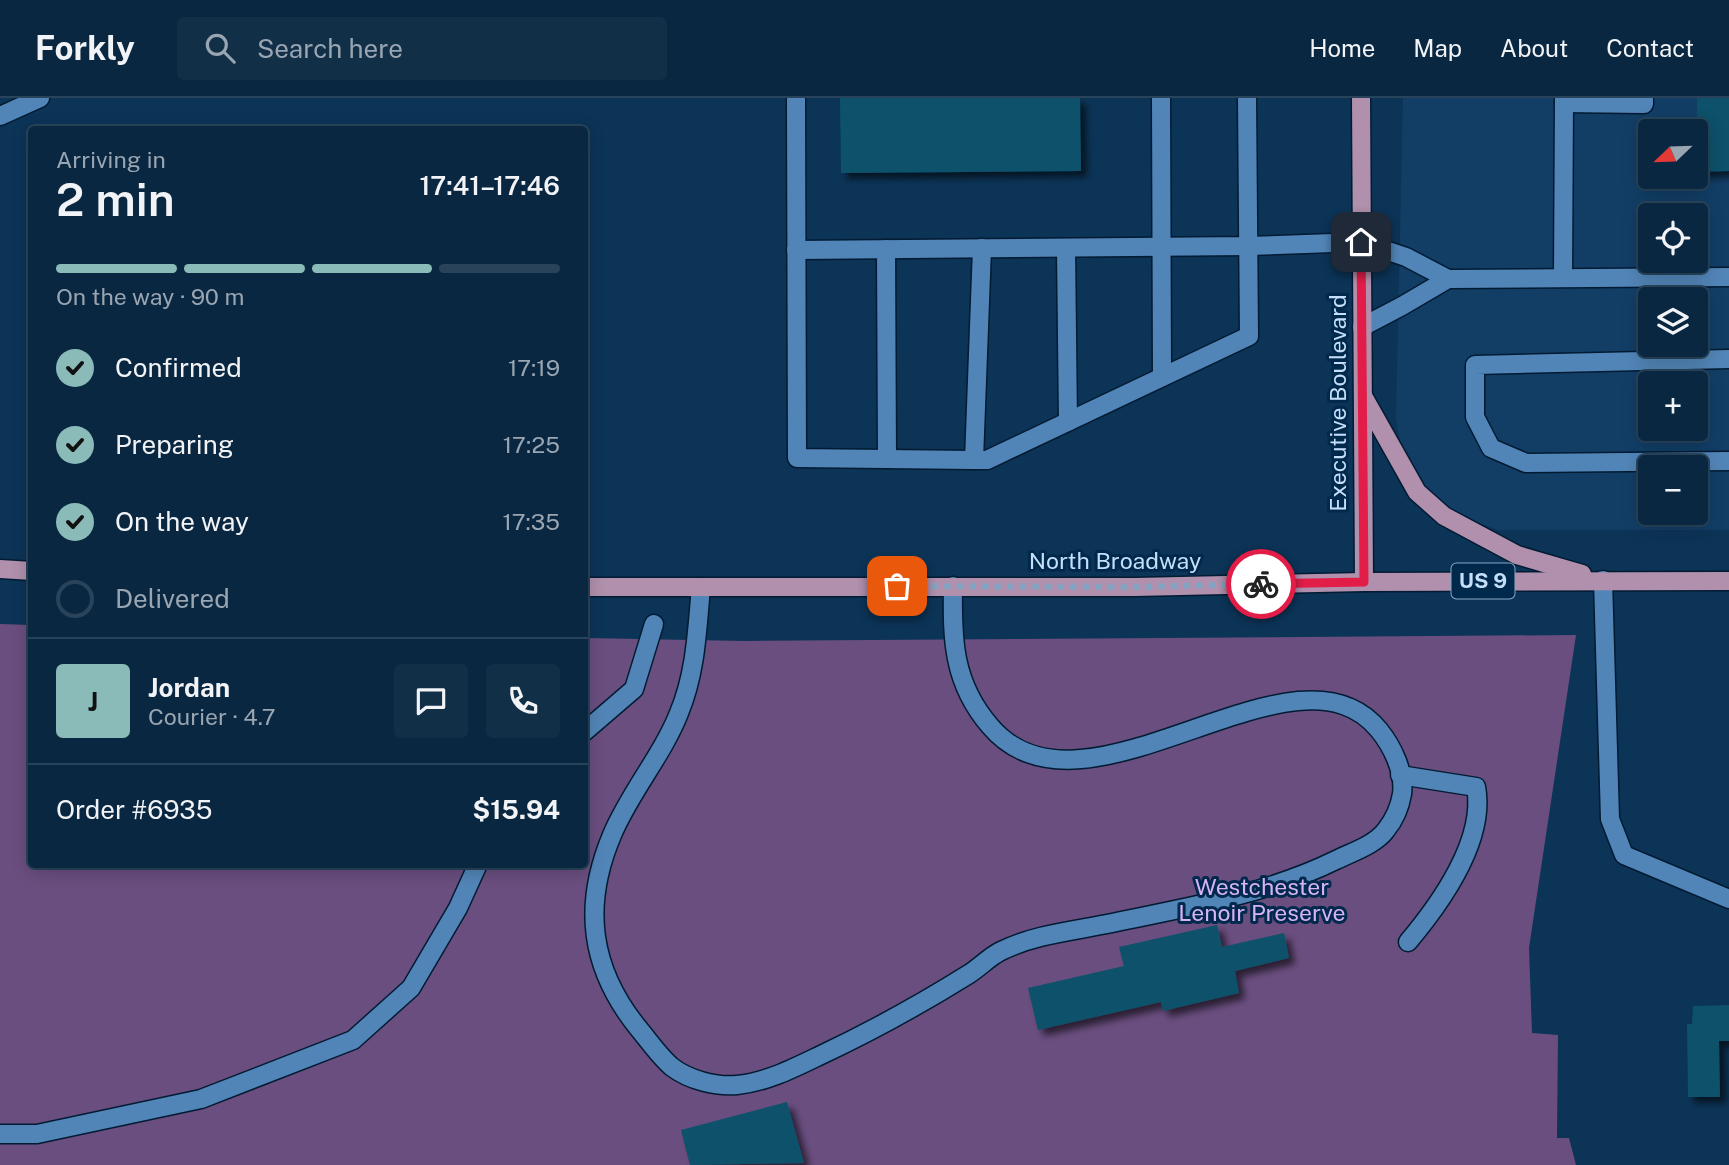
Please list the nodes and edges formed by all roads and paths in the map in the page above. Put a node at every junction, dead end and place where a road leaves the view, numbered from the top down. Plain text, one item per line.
1 (40, 98) edge
2 (796, 98) edge
3 (1161, 98) edge
4 (1247, 98) edge
5 (1361, 98) edge
6 (1644, 98) edge
7 (1564, 101) edge
8 (0, 116) edge
9 (1361, 242) junction
10 (1248, 246) junction
11 (1160, 247) junction
12 (982, 248) junction
13 (1066, 248) junction
14 (886, 249) junction
15 (796, 250) junction
16 (1729, 277) edge
17 (1563, 278) junction
18 (1448, 279) junction
19 (1362, 327) junction
20 (1729, 359) edge
21 (1163, 377) junction
22 (1362, 394) junction
23 (1068, 422) junction
24 (887, 459) junction
25 (974, 460) junction
26 (1729, 461) edge
27 (0, 569) edge
28 (28, 570) edge
29 (1602, 580) junction
30 (1729, 581) edge
31 (1364, 582) junction
32 (953, 586) junction
33 (588, 587) edge
34 (701, 587) junction
35 (654, 624) dead end
36 (588, 729) edge
37 (1400, 775) junction
38 (476, 868) edge
39 (1729, 899) edge
40 (1408, 942) dead end
41 (0, 1134) edge

1 - 8 lane
2 - 15 lane
3 - 11 lane
4 - 10 lane
5 - 9 main road, Executive Boulevard
6 - 7 lane
7 - 17 lane
9 - 10 lane
9 - 18 lane
9 - 19 main road, Executive Boulevard
10 - 11 lane
10 - 21 lane
11 - 13 lane
11 - 21 lane
12 - 13 lane
12 - 14 lane
12 - 25 lane
13 - 23 lane
14 - 15 lane
14 - 24 lane
15 - 24 lane
16 - 17 lane
17 - 18 lane
18 - 19 lane
19 - 22 main road, Executive Boulevard
20 - 26 lane
21 - 23 lane
22 - 29 main road
22 - 31 main road, Executive Boulevard
23 - 25 lane
24 - 25 lane
27 - 28 main road
29 - 30 main road, North Broadway / US 9
29 - 31 main road, North Broadway / US 9
29 - 39 lane
31 - 32 main road, North Broadway / US 9
32 - 34 main road, North Broadway / US 9
32 - 37 lane
33 - 34 main road, North Broadway / US 9
34 - 37 lane
35 - 36 lane
37 - 40 lane
38 - 41 lane

